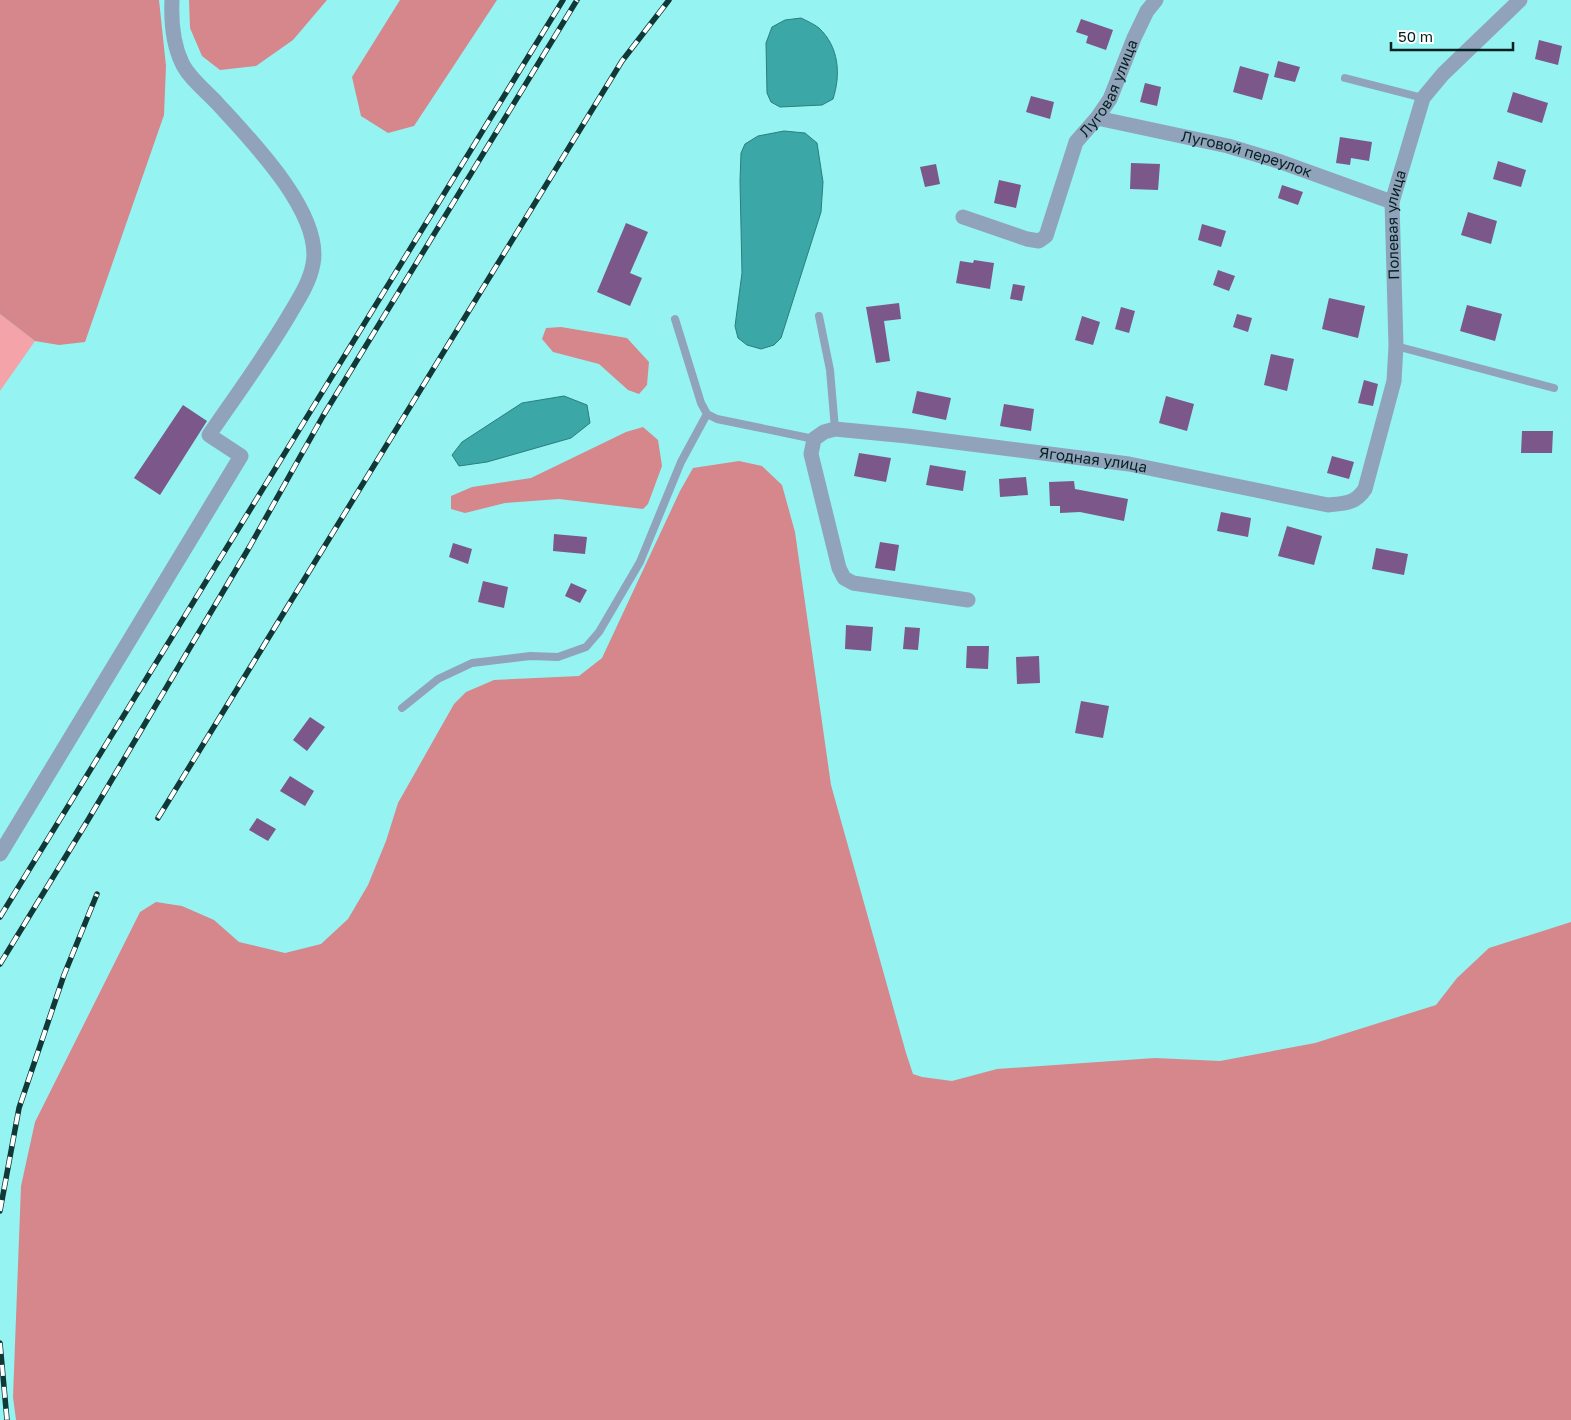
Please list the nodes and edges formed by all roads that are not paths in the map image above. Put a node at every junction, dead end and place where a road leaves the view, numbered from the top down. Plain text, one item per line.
1 (172, 0) edge
2 (1520, 0) edge
3 (1152, 1) edge
4 (1345, 78) dead end
5 (1423, 98) junction
6 (1097, 118) junction
7 (1392, 202) junction
8 (963, 217) dead end
9 (819, 316) dead end
10 (675, 319) dead end
11 (1396, 346) junction
12 (1554, 388) dead end
13 (707, 414) junction
14 (835, 429) junction
15 (814, 438) junction
16 (1365, 489) joint
17 (968, 600) dead end
18 (402, 708) dead end
19 (0, 854) edge

1 - 19 street
2 - 5 street, Полевая улица
3 - 6 street, Луговая улица
4 - 5 lane
5 - 7 street, Полевая улица
6 - 7 street, Луговой переулок
6 - 8 street, Луговая улица
7 - 11 street, Полевая улица
9 - 14 lane
10 - 13 lane
11 - 12 lane
11 - 16 street, Полевая улица
13 - 15 lane
13 - 18 lane
14 - 15 street, Ягодная улица
14 - 16 street, Ягодная улица
15 - 17 street

